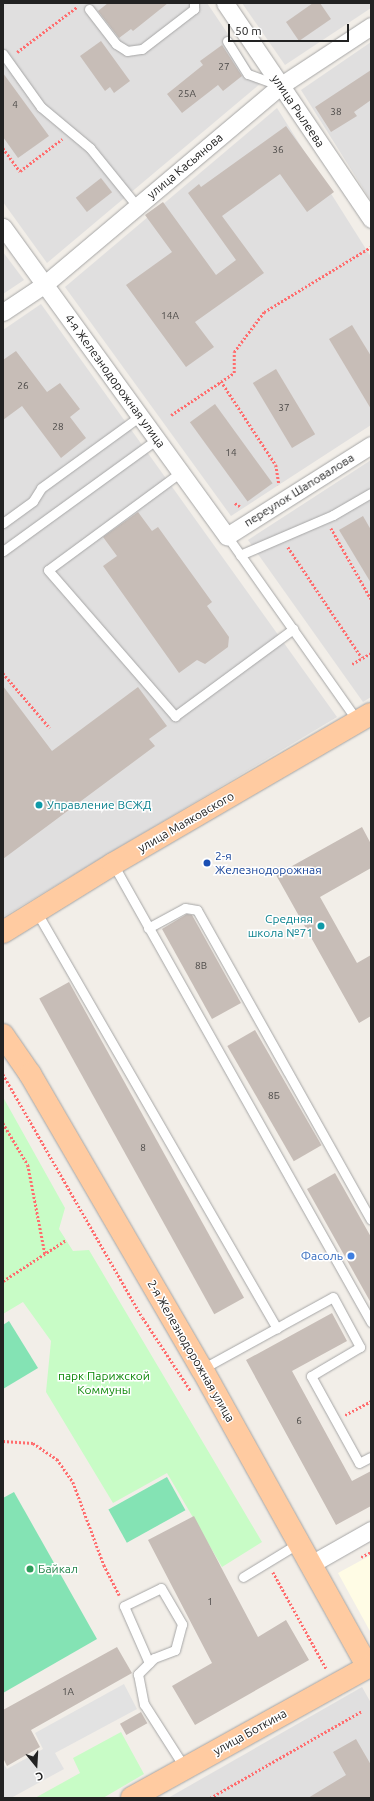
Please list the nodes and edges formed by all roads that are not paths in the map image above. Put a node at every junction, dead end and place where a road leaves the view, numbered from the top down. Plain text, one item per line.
1 (194, 3) edge
2 (225, 3) edge
3 (85, 6) edge
4 (371, 26) edge
5 (227, 42) dead end
6 (5, 56) edge
7 (280, 86) junction
8 (137, 206) junction
9 (371, 219) edge
10 (3, 227) edge
11 (45, 284) junction
12 (3, 312) edge
13 (140, 416) junction
14 (157, 439) junction
15 (371, 445) edge
16 (181, 472) junction
17 (371, 493) edge
18 (3, 523) edge
19 (227, 536) junction
20 (3, 551) edge
21 (240, 555) junction
22 (293, 629) junction
23 (365, 718) edge
24 (113, 864) junction
25 (36, 911) junction
26 (148, 928) junction
27 (3, 932) edge
28 (3, 1035) edge
29 (371, 1220) edge
30 (371, 1322) edge
31 (277, 1329) junction
32 (202, 1369) junction
33 (371, 1456) edge
34 (371, 1530) edge
35 (300, 1543) junction
36 (313, 1563) junction
37 (243, 1577) dead end
38 (149, 1664) junction
39 (370, 1669) edge
40 (185, 1768) junction
41 (132, 1798) edge

1 - 3 lane
2 - 7 street, улица Рылеева
4 - 7 street, улица Касьянова
5 - 7 lane
6 - 8 lane
7 - 8 street, улица Касьянова
7 - 9 street, улица Рылеева
8 - 11 street, улица Касьянова
10 - 11 street, 4-я Железнодорожная улица
11 - 12 street, улица Касьянова
11 - 13 street, 4-я Железнодорожная улица
13 - 14 street, 4-я Железнодорожная улица
13 - 18 lane
14 - 16 street, 4-я Железнодорожная улица
14 - 20 lane
15 - 19 street, переулок Шаповалова
16 - 19 street, 4-я Железнодорожная улица
16 - 22 lane
17 - 21 lane
19 - 21 lane
21 - 22 lane
22 - 23 lane
23 - 24 main road, улица Маяковского
24 - 25 main road, улица Маяковского
24 - 26 lane
25 - 27 main road, улица Маяковского
25 - 31 lane
26 - 29 lane
26 - 30 lane
28 - 32 main road, 2-я Железнодорожная улица
31 - 32 lane
31 - 33 lane
32 - 35 main road, 2-я Железнодорожная улица
34 - 36 street
35 - 36 main road, 2-я Железнодорожная улица
35 - 37 lane
36 - 39 main road, 2-я Железнодорожная улица
38 - 38 lane
38 - 40 lane
39 - 40 main road, улица Боткина
40 - 41 main road, улица Боткина

